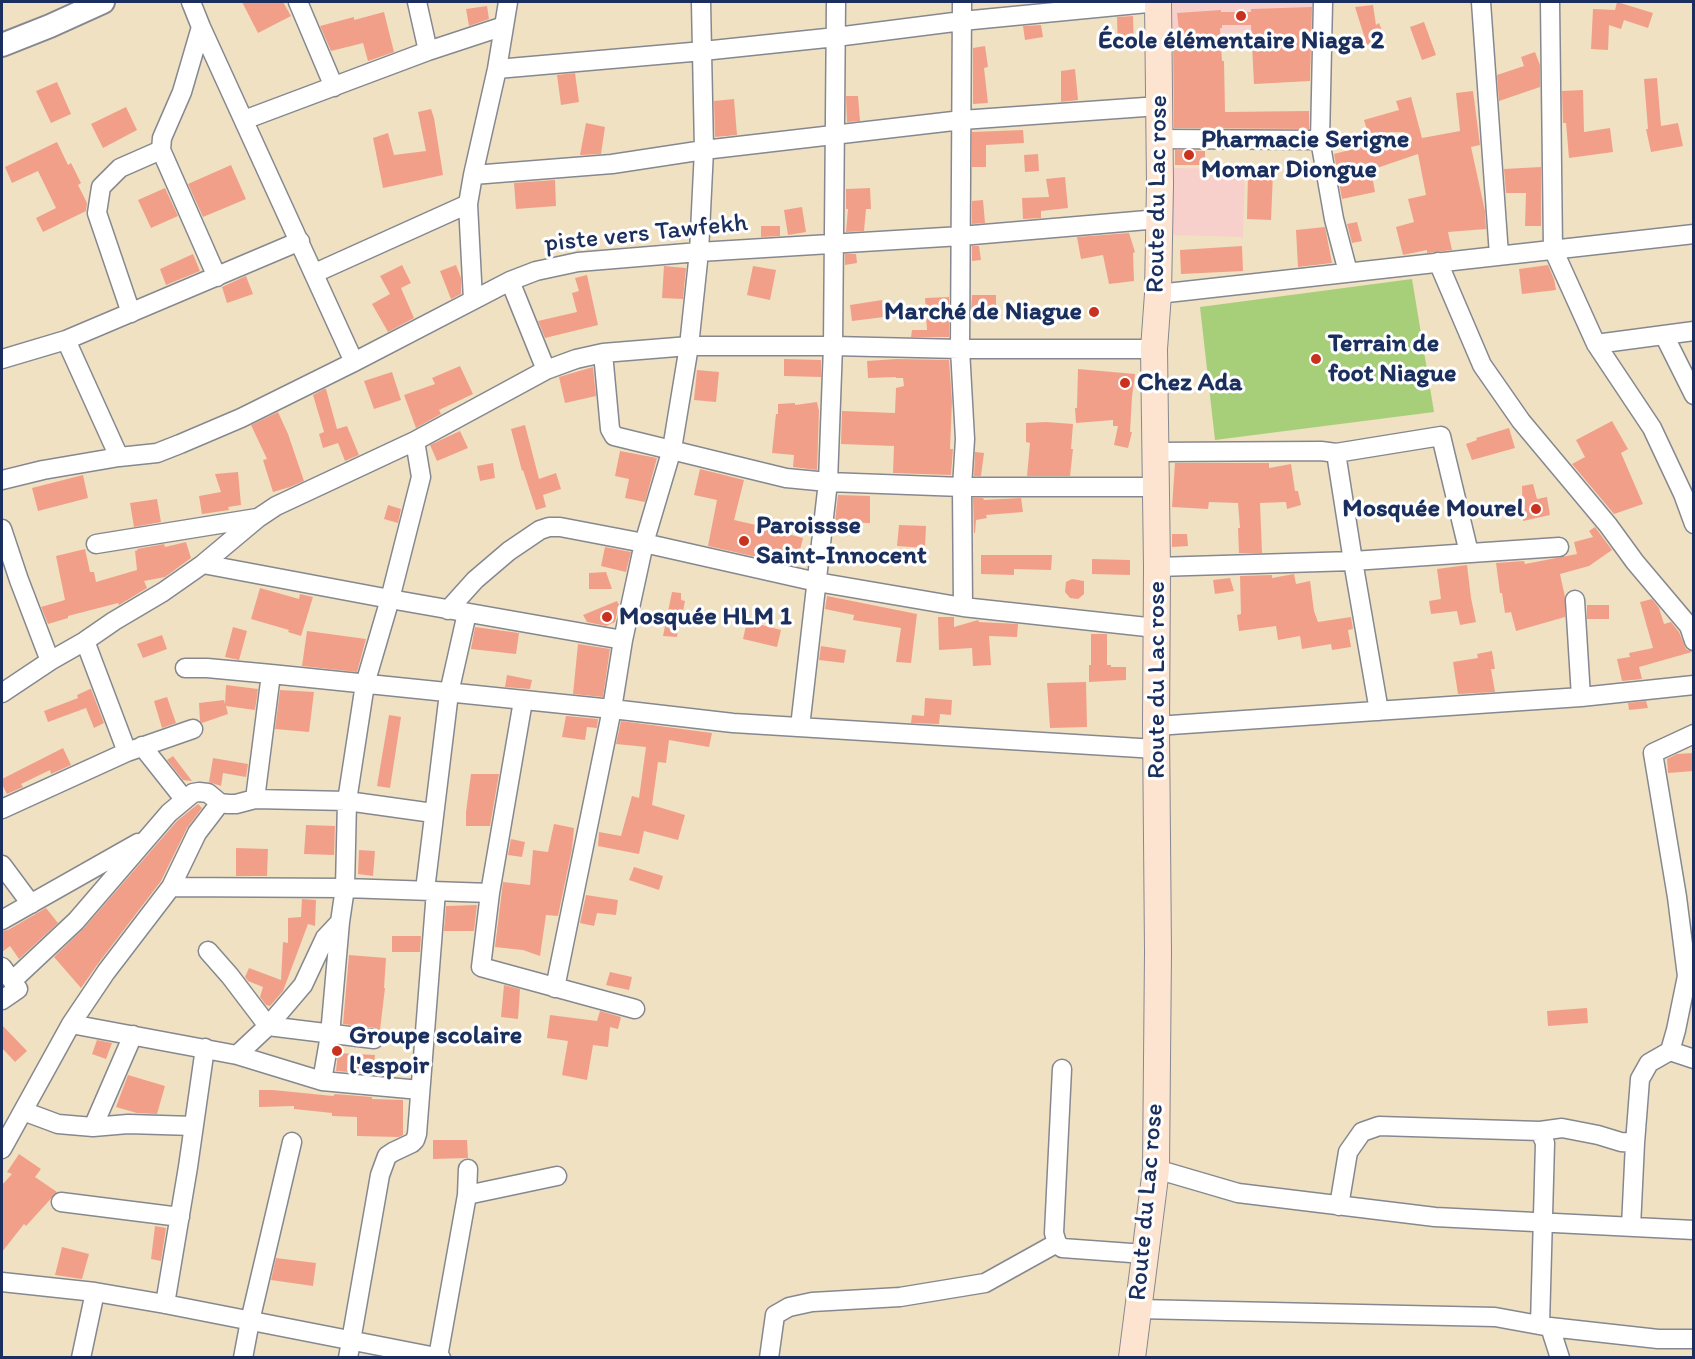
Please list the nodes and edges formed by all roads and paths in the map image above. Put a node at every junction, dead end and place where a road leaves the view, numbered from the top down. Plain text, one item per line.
1 (102, 2) edge
2 (191, 2) edge
3 (298, 2) edge
4 (417, 2) edge
5 (508, 2) edge
6 (701, 2) edge
7 (836, 2) edge
8 (962, 2) edge
9 (1158, 2) edge
10 (1323, 2) edge
11 (1481, 2) edge
12 (1550, 2) edge
13 (962, 21) junction
14 (504, 26) junction
15 (201, 27) junction
16 (836, 37) junction
17 (2, 45) edge
18 (428, 51) junction
19 (702, 51) junction
20 (497, 69) junction
21 (334, 87) junction
22 (1159, 106) junction
23 (244, 120) junction
24 (962, 120) junction
25 (835, 134) junction
26 (1159, 138) junction
27 (1320, 140) junction
28 (161, 150) junction
29 (704, 150) junction
30 (473, 175) junction
31 (468, 204) junction
32 (1159, 219) junction
33 (1694, 234) edge
34 (961, 236) junction
35 (300, 241) junction
36 (834, 243) junction
37 (1553, 249) junction
38 (699, 252) junction
39 (1499, 255) junction
40 (1438, 262) junction
41 (1348, 272) junction
42 (315, 273) junction
43 (217, 277) junction
44 (510, 281) junction
45 (1158, 294) junction
46 (473, 300) junction
47 (131, 313) junction
48 (1694, 332) edge
49 (1664, 335) junction
50 (66, 340) junction
51 (1596, 344) junction
52 (689, 346) junction
53 (833, 346) junction
54 (960, 349) junction
55 (1154, 349) junction
56 (603, 353) junction
57 (2, 359) edge
58 (354, 362) junction
59 (546, 370) junction
60 (1694, 395) edge
61 (415, 441) junction
62 (672, 449) junction
63 (1155, 452) junction
64 (1336, 453) junction
65 (119, 457) junction
66 (2, 480) edge
67 (828, 482) junction
68 (962, 487) junction
69 (1155, 487) junction
70 (1688, 492) edge
71 (258, 518) junction
72 (1694, 524) edge
73 (2, 528) edge
74 (644, 543) junction
75 (96, 544) dead end
76 (1559, 547) dead end
77 (1469, 553) junction
78 (1353, 561) junction
79 (203, 564) junction
80 (1157, 567) junction
81 (817, 582) junction
82 (10, 583) edge
83 (390, 599) junction
84 (1575, 600) dead end
85 (963, 607) junction
86 (448, 610) junction
87 (467, 613) junction
88 (1156, 628) junction
89 (623, 640) junction
90 (85, 641) junction
91 (1694, 641) edge
92 (50, 660) junction
93 (185, 668) dead end
94 (272, 674) junction
95 (365, 684) junction
96 (1694, 685) edge
97 (2, 693) edge
98 (449, 693) junction
99 (1581, 697) junction
100 (523, 700) junction
101 (612, 709) junction
102 (1379, 711) junction
103 (800, 727) junction
104 (193, 729) dead end
105 (1694, 734) edge
106 (1156, 737) junction
107 (134, 749) junction
108 (184, 799) junction
109 (255, 799) junction
110 (347, 801) junction
111 (220, 803) junction
112 (2, 808) edge
113 (433, 813) junction
114 (149, 836) junction
115 (2, 865) edge
116 (171, 887) junction
117 (345, 888) junction
118 (430, 891) junction
119 (490, 893) junction
120 (1685, 894) edge
121 (31, 904) junction
122 (2, 920) edge
123 (340, 922) junction
124 (208, 951) dead end
125 (7, 974) edge
126 (555, 988) junction
127 (2, 1000) edge
128 (635, 1009) dead end
129 (71, 1024) junction
130 (268, 1026) junction
131 (133, 1035) junction
132 (330, 1035) junction
133 (374, 1039) dead end
134 (205, 1048) junction
135 (1670, 1051) junction
136 (237, 1054) junction
137 (1694, 1059) edge
138 (1062, 1069) dead end
139 (322, 1081) junction
140 (420, 1090) junction
141 (23, 1111) junction
142 (93, 1126) junction
143 (194, 1126) junction
144 (1540, 1131) junction
145 (292, 1143) dead end
146 (1635, 1143) junction
147 (2, 1149) edge
148 (468, 1169) dead end
149 (1156, 1169) junction
150 (557, 1176) dead end
151 (467, 1195) junction
152 (61, 1202) dead end
153 (1339, 1206) junction
154 (180, 1217) junction
155 (1543, 1223) junction
156 (1631, 1227) junction
157 (1694, 1230) edge
158 (1057, 1243) junction
159 (1145, 1254) junction
160 (2, 1282) edge
161 (94, 1292) junction
162 (165, 1304) junction
163 (1138, 1309) junction
164 (250, 1321) junction
165 (1545, 1326) junction
166 (1694, 1339) edge
167 (350, 1348) edge
168 (440, 1357) edge
169 (81, 1358) edge
170 (243, 1358) edge
171 (769, 1358) edge
172 (1132, 1358) edge
173 (1560, 1358) edge

1 - 17 street
2 - 15 street
3 - 21 street
4 - 18 street
5 - 14 street
6 - 19 street
7 - 16 street
8 - 13 street
9 - 13 street
9 - 22 main road, Route du Lac rose
10 - 27 street
11 - 39 street
12 - 37 street
13 - 16 street
13 - 24 street
14 - 18 street
14 - 20 street
15 - 23 street
15 - 28 street
16 - 19 street
16 - 25 street
18 - 21 street
19 - 20 street
19 - 29 street
20 - 30 street
21 - 23 street
22 - 24 street
22 - 26 main road, Route du Lac rose
23 - 35 street
24 - 25 street
24 - 34 street
25 - 29 street
25 - 36 street
26 - 27 street
26 - 32 main road, Route du Lac rose
27 - 41 street
28 - 43 street
28 - 47 street
29 - 30 street
29 - 38 street
30 - 31 street
31 - 42 street
31 - 46 street
32 - 34 street, piste vers Tawfekh
32 - 45 main road, Route du Lac rose
33 - 37 street
34 - 36 street, piste vers Tawfekh
34 - 54 street
35 - 42 street
35 - 43 street
36 - 38 street, piste vers Tawfekh
36 - 53 street
37 - 39 street
37 - 51 street
38 - 44 street, piste vers Tawfekh
38 - 52 street
39 - 40 street
40 - 41 street
40 - 91 street
41 - 45 street
42 - 58 street
43 - 47 street
44 - 46 street, piste vers Tawfekh
44 - 59 street
45 - 55 main road, Route du Lac rose
46 - 58 street, piste vers Tawfekh
47 - 50 street
48 - 49 street
49 - 51 street
49 - 60 street
50 - 57 street
50 - 65 street
51 - 70 street
52 - 53 street
52 - 56 street
52 - 62 street
53 - 54 street
53 - 67 street
54 - 55 street
54 - 68 street
55 - 63 main road, Route du Lac rose
56 - 59 street
56 - 62 street
58 - 65 street, piste vers Tawfekh
59 - 61 street
61 - 71 street
61 - 83 street
62 - 67 street
62 - 74 street
63 - 64 street
63 - 69 main road, Route du Lac rose
64 - 77 street
64 - 78 street
65 - 66 street, piste vers Tawfekh
67 - 68 street
67 - 81 street
68 - 69 street
68 - 85 street
69 - 80 main road, Route du Lac rose
70 - 72 street
71 - 75 street
71 - 79 street
73 - 82 street
74 - 81 street
74 - 86 street
74 - 89 street
76 - 77 street
77 - 78 street
78 - 80 street
78 - 102 street
79 - 83 street
79 - 90 street
80 - 88 main road, Route du Lac rose
81 - 85 street
81 - 103 street
82 - 92 street
83 - 86 street
83 - 95 street
84 - 99 street
85 - 88 street
86 - 87 street
87 - 89 street
87 - 98 street
88 - 106 main road, Route du Lac rose
89 - 101 street
90 - 92 street
90 - 107 street
92 - 97 street
93 - 94 street
94 - 95 street
94 - 109 street
95 - 98 street
95 - 110 street
96 - 99 street
98 - 100 street
98 - 113 street
99 - 102 street
100 - 101 street
100 - 119 street
101 - 103 street
101 - 126 street
102 - 106 street
103 - 106 street
104 - 107 street
105 - 120 street
106 - 149 main road, Route du Lac rose
107 - 108 street
107 - 112 street
108 - 111 street
108 - 114 street
109 - 110 street
109 - 111 street
110 - 113 street
110 - 117 street
111 - 116 street
113 - 118 street
114 - 121 street
114 - 125 street
115 - 121 street
116 - 117 street
116 - 129 street
117 - 118 street
117 - 123 street
118 - 119 street
118 - 140 street
119 - 126 street
120 - 135 street
121 - 122 street
123 - 130 street
123 - 132 street
124 - 130 street
125 - 127 street
126 - 128 street
129 - 131 street
129 - 141 street
130 - 132 street
130 - 136 street
131 - 134 street
131 - 142 street
132 - 133 street
132 - 139 street
134 - 136 street
134 - 143 street
135 - 137 street
135 - 146 street
136 - 139 street
138 - 158 street
139 - 140 street
140 - 167 street
141 - 142 street
141 - 147 street
142 - 143 street
143 - 154 street
144 - 146 street
144 - 153 street
144 - 155 street
145 - 164 street
146 - 156 street
148 - 151 street
149 - 153 street
149 - 159 main road, Route du Lac rose
150 - 151 street
151 - 168 street
152 - 154 street
153 - 155 street
154 - 162 street
155 - 156 street
155 - 165 street
156 - 157 street
158 - 159 street
158 - 171 street
159 - 163 main road, Route du Lac rose
160 - 161 street
161 - 162 street
161 - 169 street
162 - 164 street
163 - 165 street
163 - 172 main road, Route du Lac rose
164 - 167 street
164 - 170 street
165 - 166 street
165 - 173 street
167 - 168 street

